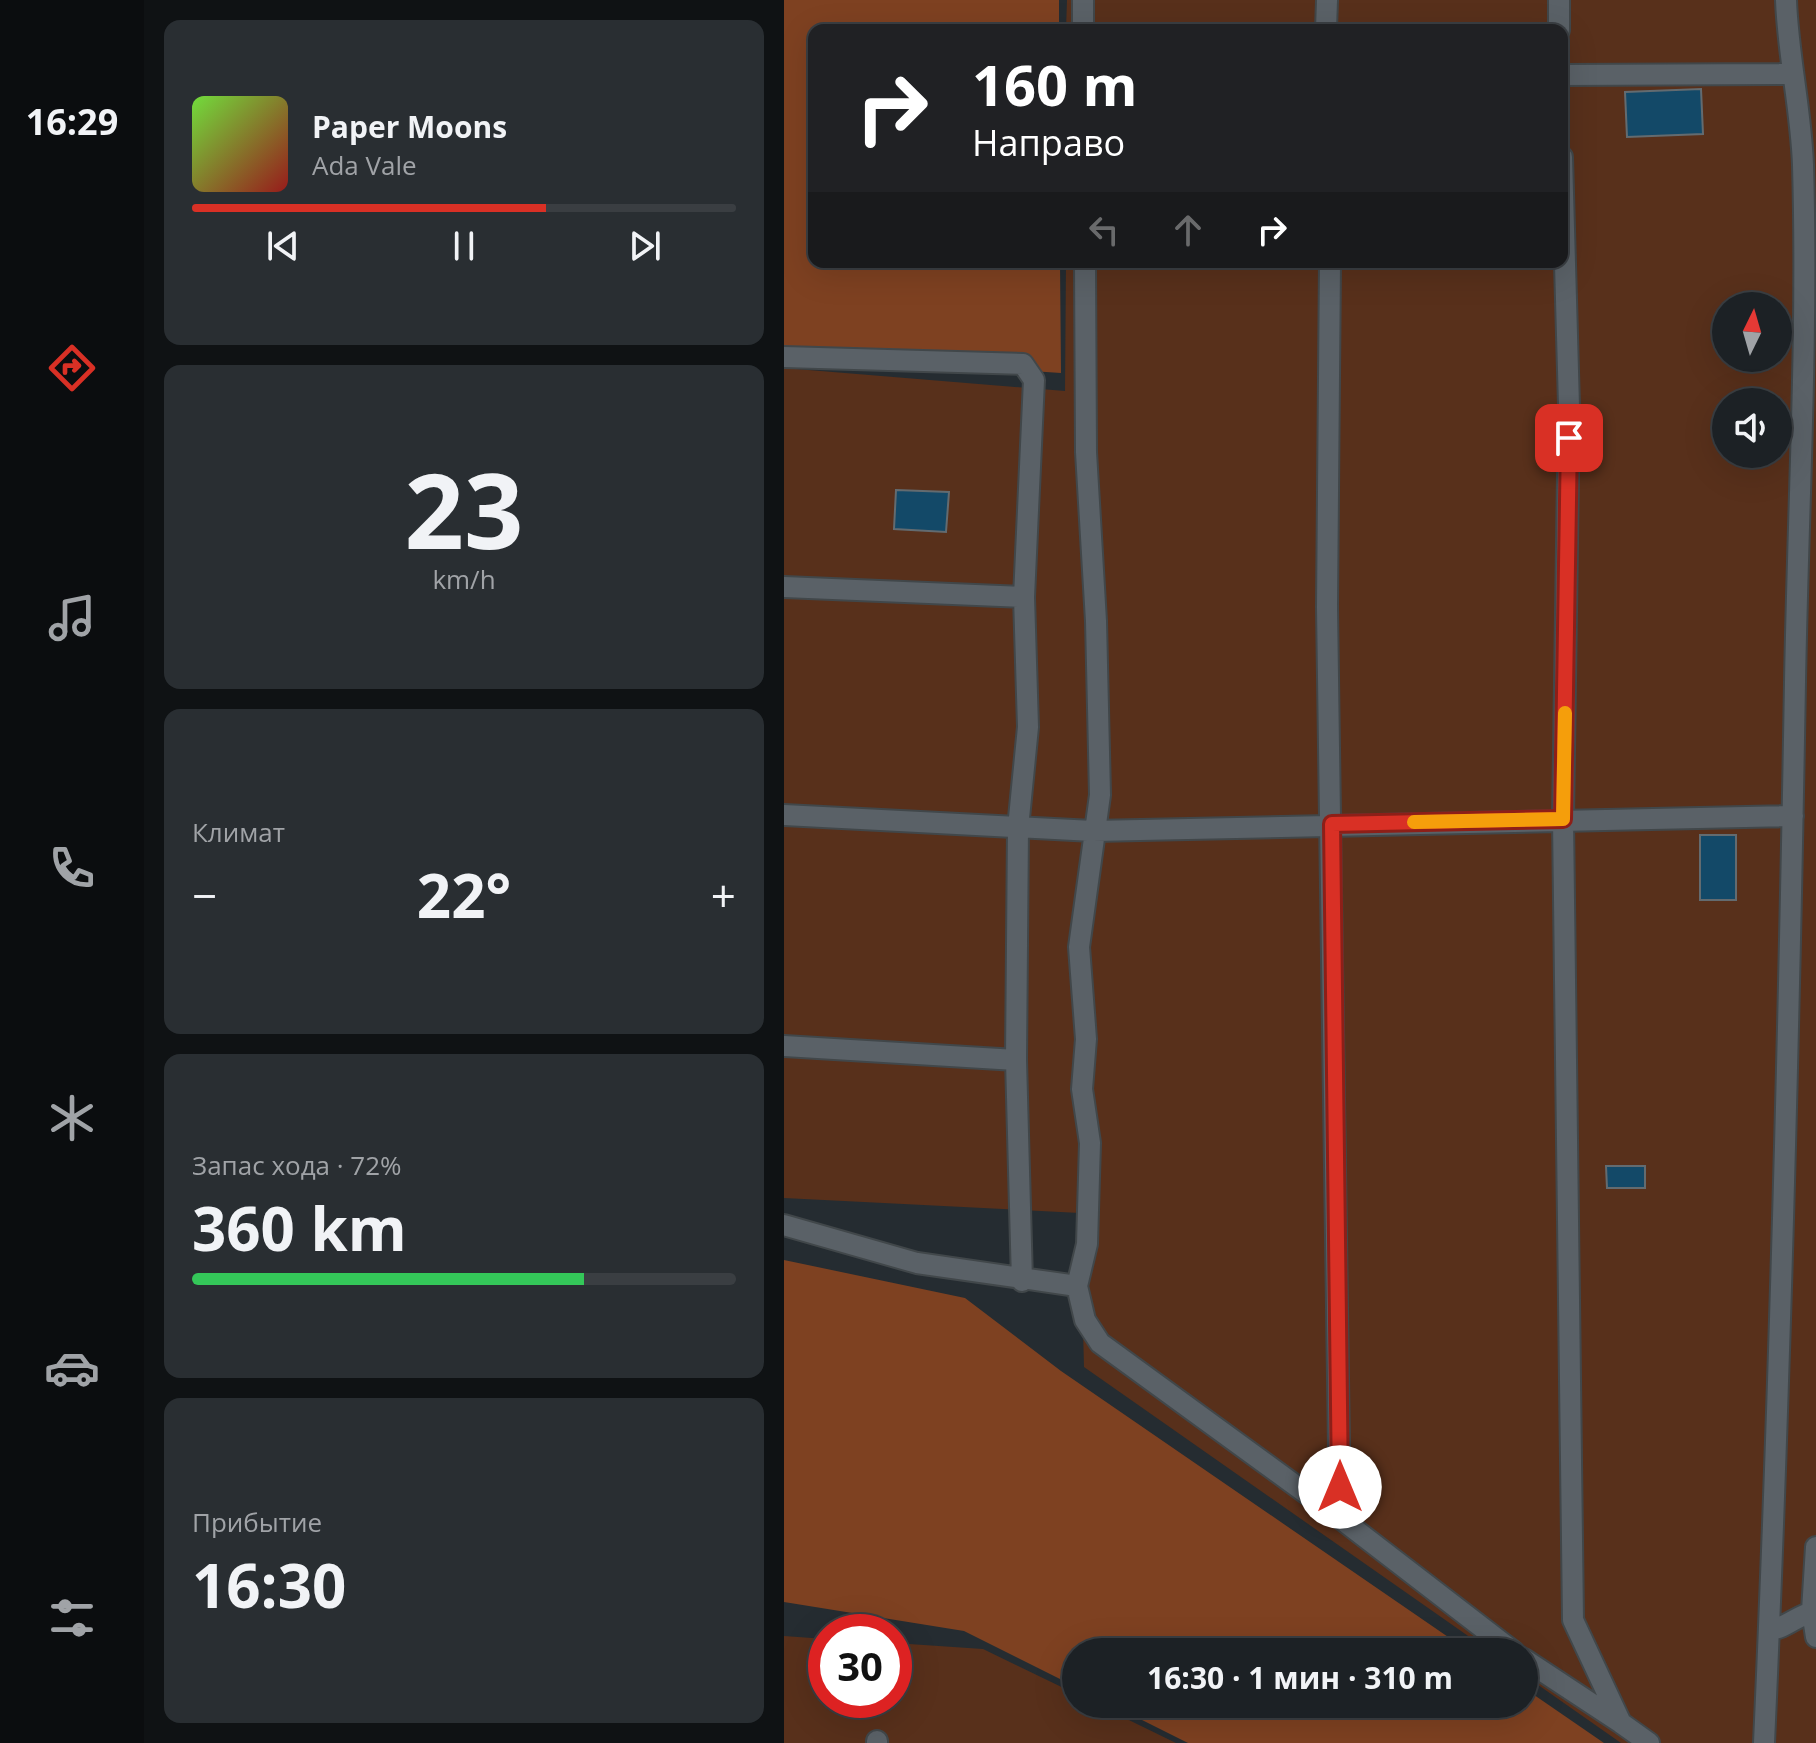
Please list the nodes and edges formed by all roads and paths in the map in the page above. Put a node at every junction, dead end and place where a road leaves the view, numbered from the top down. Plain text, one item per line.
1 (1083, 0) edge
2 (1327, 0) edge
3 (1559, 0) edge
4 (1786, 0) edge
5 (1083, 24) edge
6 (1326, 24) edge
7 (1559, 24) edge
8 (1793, 74) junction
9 (1568, 75) edge
10 (1085, 268) edge
11 (1330, 268) edge
12 (1565, 268) edge
13 (1810, 312) edge
14 (784, 357) edge
15 (784, 587) edge
16 (1024, 597) junction
17 (784, 815) edge
18 (1793, 816) junction
19 (1563, 819) junction
20 (1332, 824) junction
21 (1018, 828) junction
22 (1093, 831) junction
23 (784, 1046) edge
24 (1016, 1060) junction
25 (784, 1225) edge
26 (1022, 1281) junction
27 (1077, 1286) junction
28 (1340, 1518) junction
29 (1816, 1547) edge
30 (1814, 1611) edge
31 (1769, 1630) junction
32 (1816, 1637) edge
33 (1496, 1638) edge
34 (1538, 1668) edge
35 (1621, 1723) junction
36 (1649, 1743) edge
37 (1764, 1743) edge

1 - 5 street
2 - 6 street
3 - 7 street
4 - 8 street
8 - 9 street
8 - 13 street
10 - 22 street
11 - 20 street
12 - 19 street
13 - 18 street
14 - 16 street
15 - 16 street
16 - 21 street
17 - 21 street
18 - 19 street
18 - 31 street
19 - 20 street
19 - 35 street
20 - 22 street
20 - 28 street
21 - 22 street
21 - 24 street
22 - 27 street
23 - 24 street
24 - 26 street
25 - 26 street
26 - 27 street
27 - 28 street
28 - 33 street
29 - 30 street
30 - 31 street
30 - 32 street
31 - 37 street
34 - 35 street
35 - 36 street

